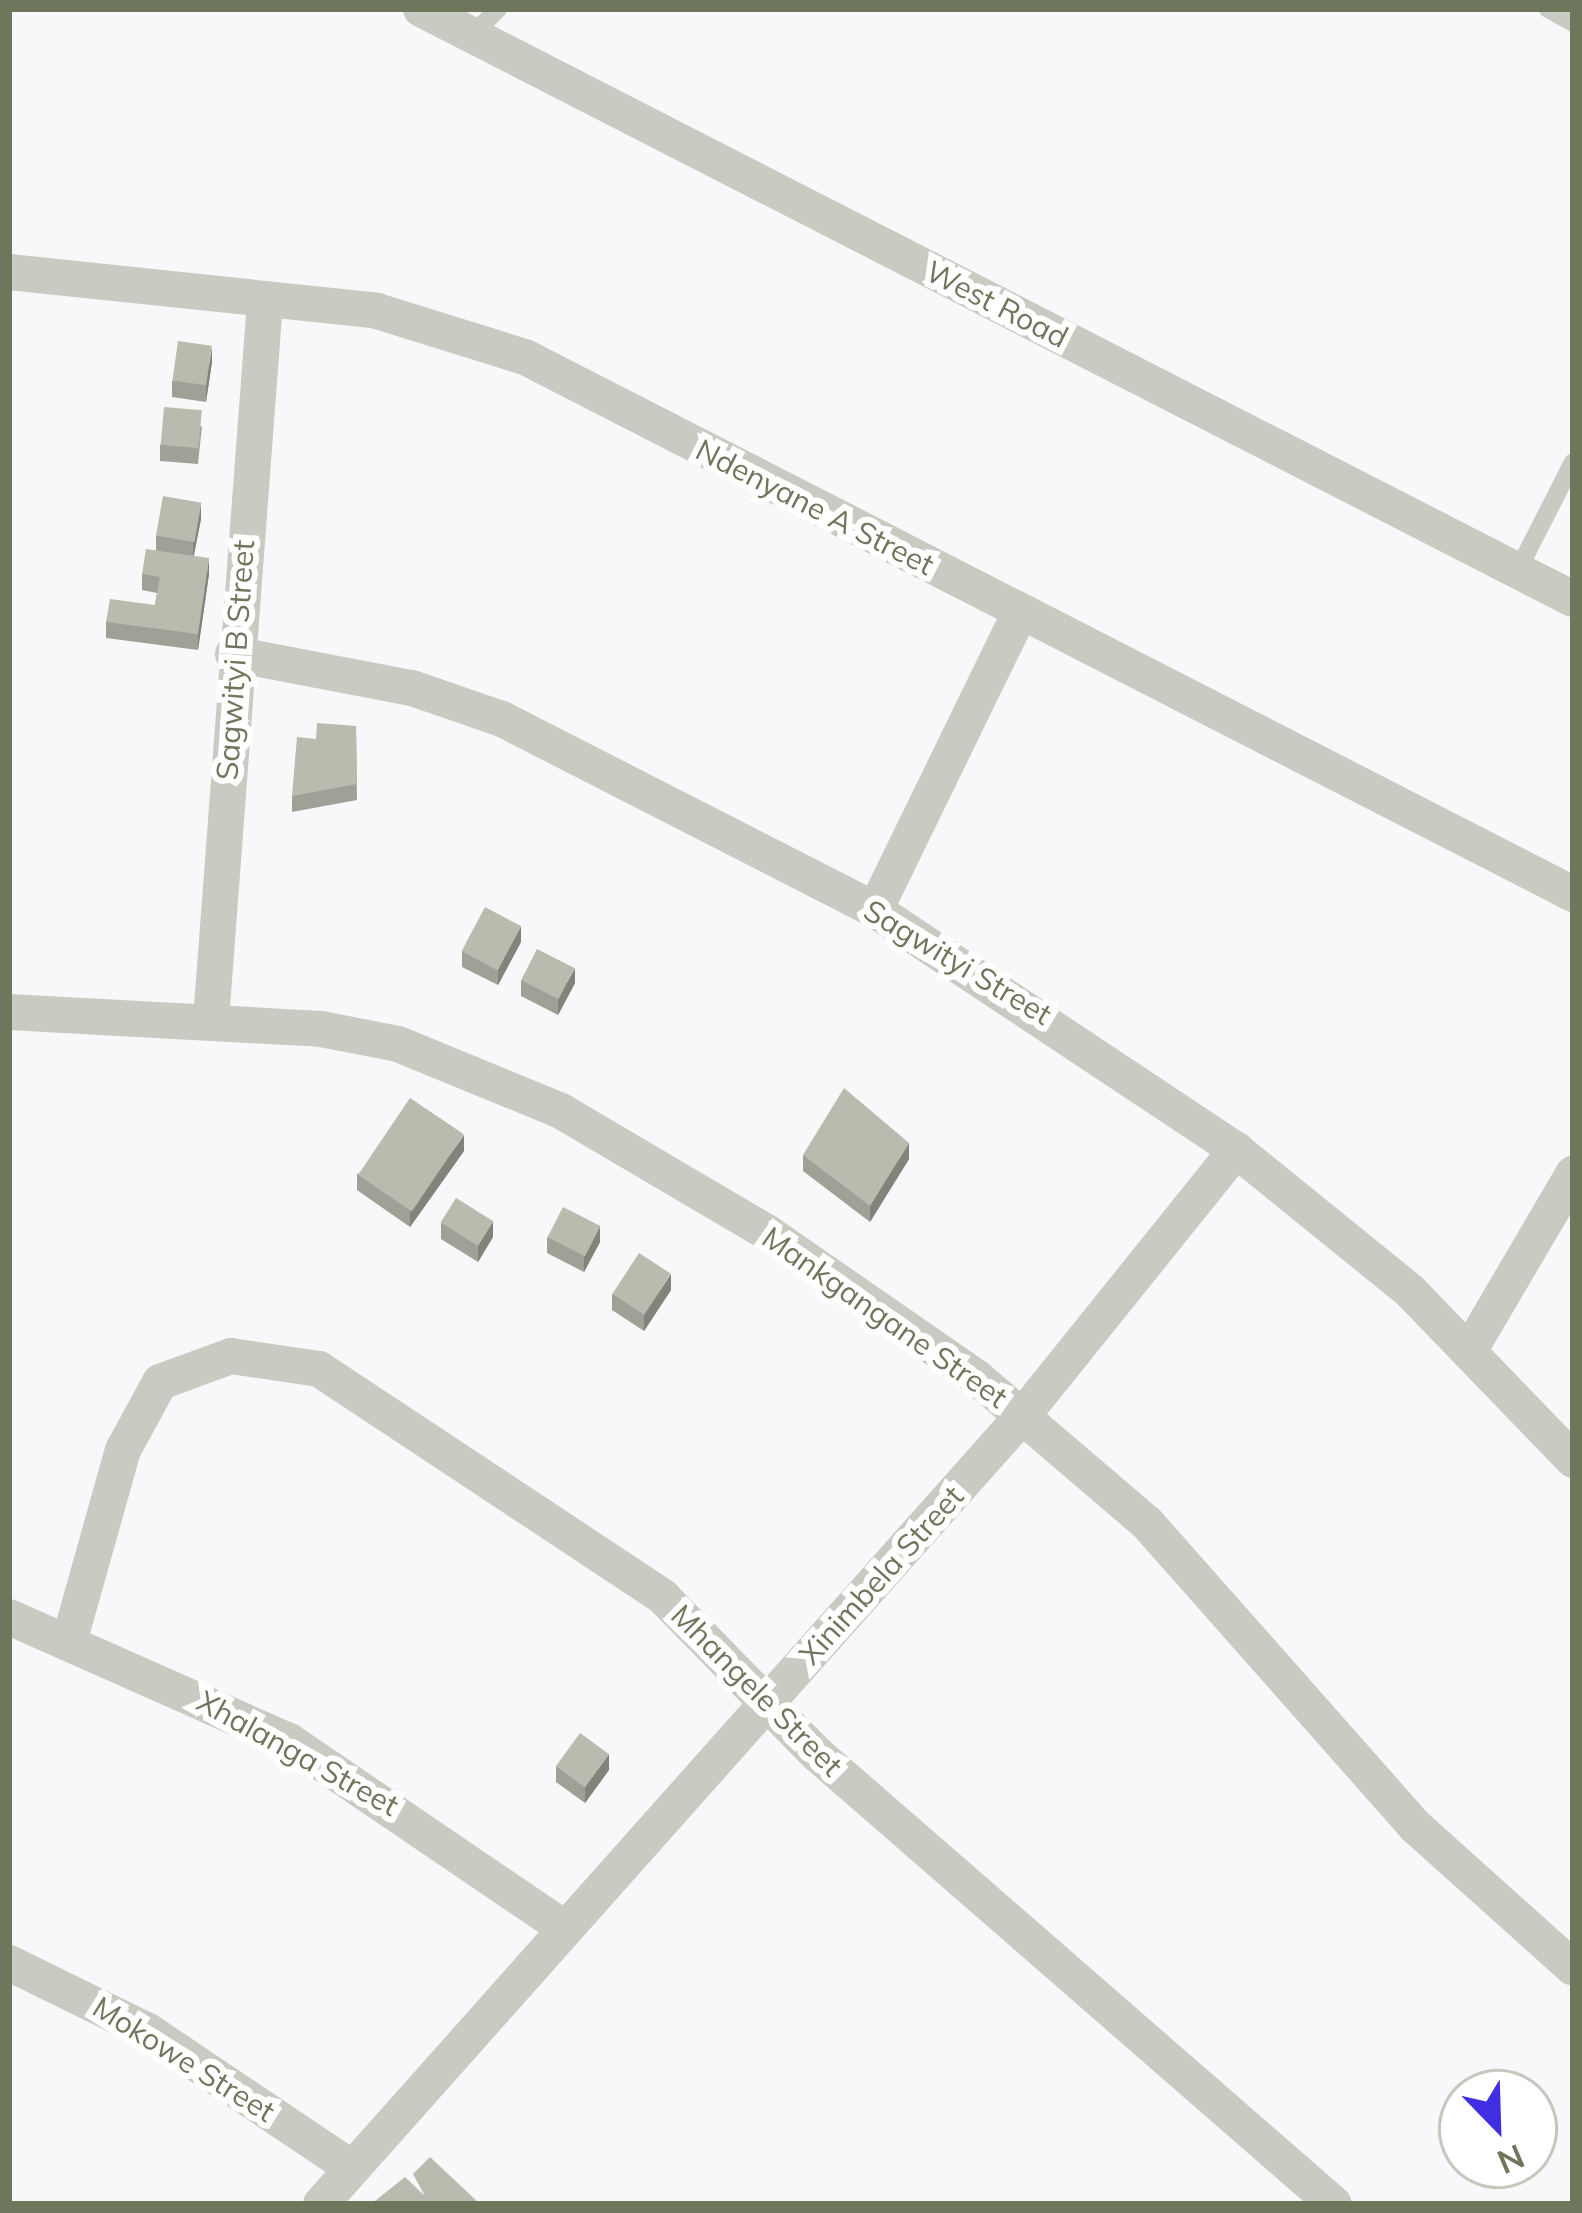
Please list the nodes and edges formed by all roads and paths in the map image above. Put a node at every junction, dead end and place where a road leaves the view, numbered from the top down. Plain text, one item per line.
1 (421, 9) edge
2 (1548, 9) edge
3 (485, 22) edge
4 (1573, 23) edge
5 (9, 272) edge
6 (265, 301) junction
7 (1573, 462) edge
8 (1519, 570) junction
9 (1573, 598) edge
10 (1020, 613) junction
11 (233, 654) junction
12 (1573, 894) edge
13 (875, 910) junction
14 (9, 1012) edge
15 (212, 1020) junction
16 (1236, 1150) junction
17 (1573, 1174) edge
18 (1471, 1348) junction
19 (1024, 1414) junction
20 (1573, 1460) edge
21 (9, 1617) edge
22 (69, 1642) junction
23 (765, 1705) junction
24 (564, 1928) junction
25 (9, 1963) edge
26 (1573, 1968) edge
27 (352, 2168) junction
28 (321, 2204) edge
29 (1334, 2204) edge

1 - 3 street, West Road
2 - 4 lane
3 - 8 street, West Road
5 - 6 street, Ndenyane A Street
6 - 10 street, Ndenyane A Street
6 - 11 street, Sagwityi B Street
7 - 8 lane
8 - 9 street, West Road
10 - 12 street, Ndenyane A Street
10 - 13 street
11 - 13 street, Sagwityi Street
11 - 15 street, Sagwityi B Street
13 - 16 street, Sagwityi Street
14 - 15 street, Mankgangane Street
15 - 19 street, Mankgangane Street
16 - 18 street, Sagwityi Street
16 - 19 street, Xinimbela Street
17 - 18 street
18 - 20 street, Sagwityi Street
19 - 23 street, Xinimbela Street
19 - 26 street, Mankgangane Street
21 - 22 street, Xhalanga Street
22 - 23 street, Mhangele Street
22 - 24 street, Xhalanga Street
23 - 24 street, Xinimbela Street
23 - 29 street, Mhangele Street
24 - 27 street, Xinimbela Street
25 - 27 street, Mokowe Street
27 - 28 street, Xinimbela Street

